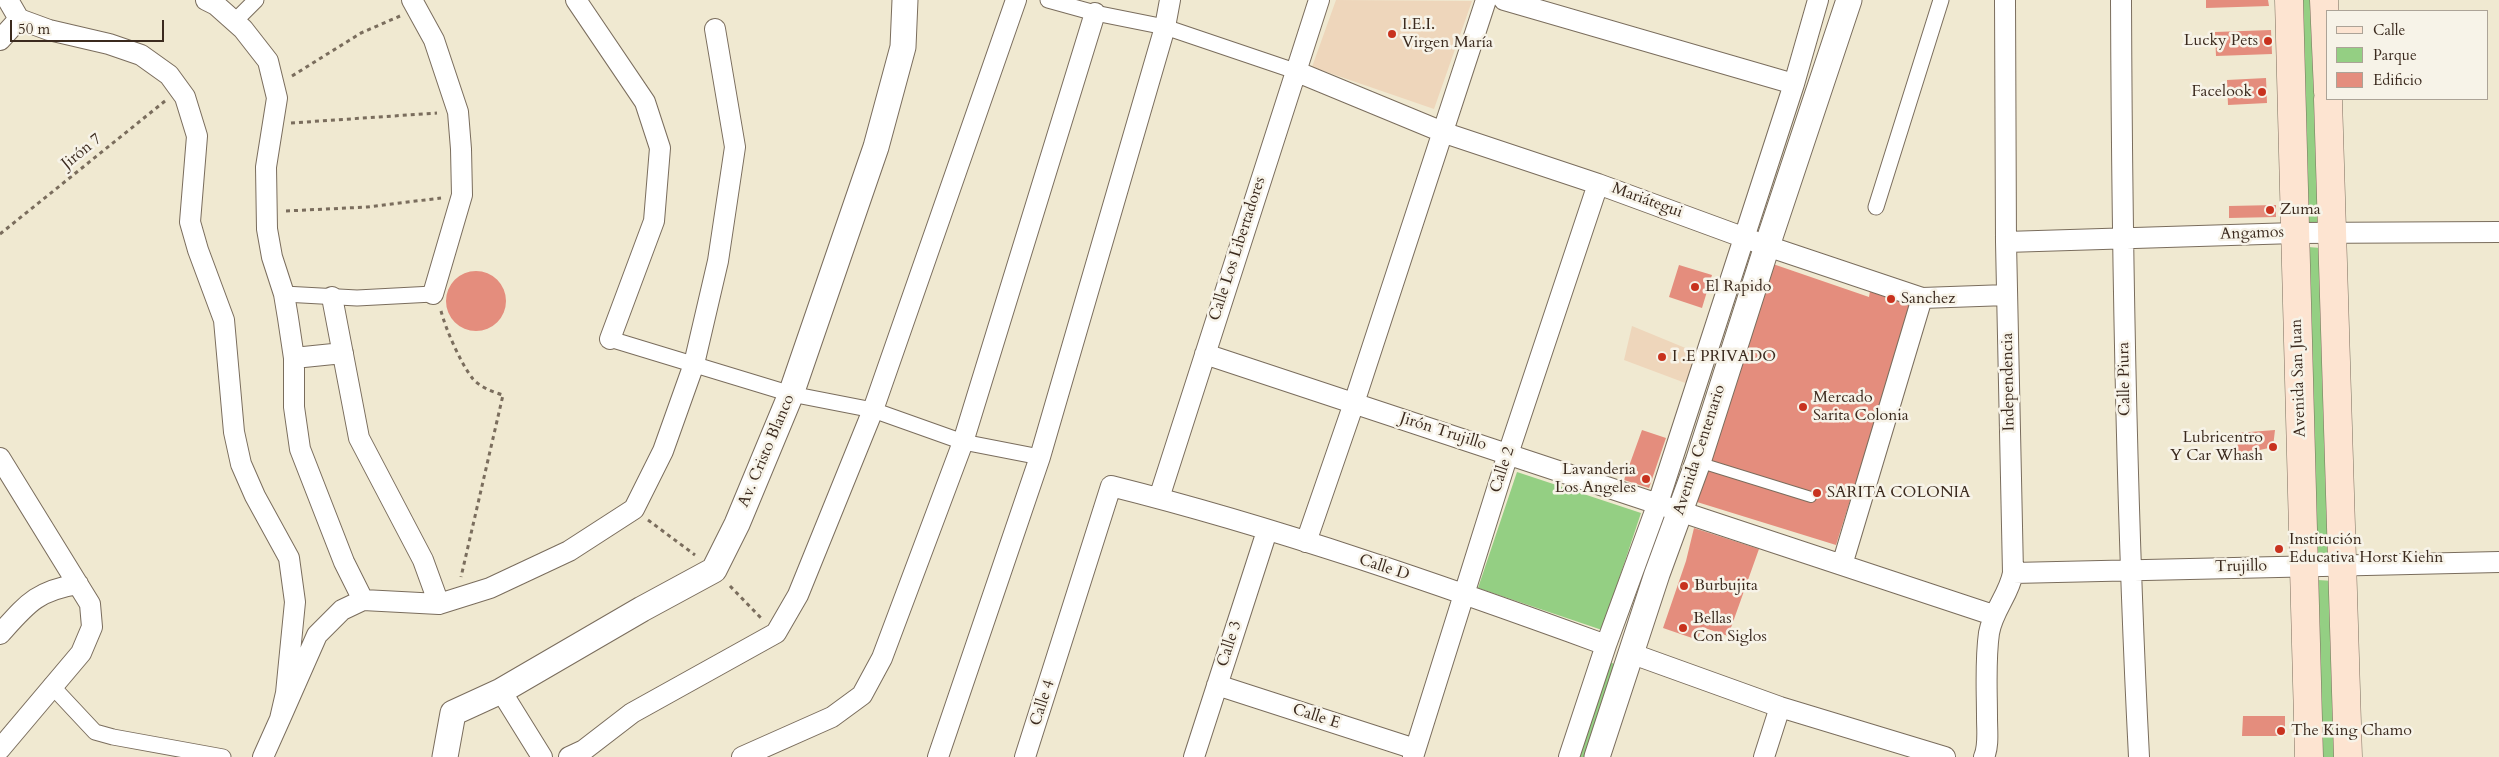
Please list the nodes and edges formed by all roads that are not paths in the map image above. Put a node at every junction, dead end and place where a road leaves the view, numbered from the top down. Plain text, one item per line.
1 (8, 0) edge
2 (206, 0) edge
3 (256, 0) edge
4 (576, 0) edge
5 (905, 0) edge
6 (1016, 0) edge
7 (1048, 0) edge
8 (1170, 0) edge
9 (1319, 0) edge
10 (1486, 0) edge
11 (1504, 0) edge
12 (1818, 0) edge
13 (1849, 0) edge
14 (1941, 0) edge
15 (2006, 0) edge
16 (2122, 0) edge
17 (2289, 0) edge
18 (2324, 0) edge
19 (414, 4) edge
20 (1095, 13) junction
21 (19, 19) junction
22 (235, 21) junction
23 (1165, 27) junction
24 (715, 29) dead end
25 (0, 40) edge
26 (2326, 46) edge
27 (1295, 71) junction
28 (1794, 84) junction
29 (2328, 100) edge
30 (1443, 132) junction
31 (1598, 184) junction
32 (1876, 207) dead end
33 (2499, 232) edge
34 (2295, 233) junction
35 (2333, 233) junction
36 (2122, 238) junction
37 (1756, 241) junction
38 (2006, 242) junction
39 (284, 294) junction
40 (433, 294) joint
41 (2007, 295) junction
42 (332, 297) junction
43 (1922, 298) junction
44 (610, 339) joint
45 (343, 353) junction
46 (1205, 354) junction
47 (294, 358) junction
48 (694, 364) junction
49 (792, 394) junction
50 (1354, 403) junction
51 (873, 410) junction
52 (963, 442) junction
53 (1508, 454) junction
54 (1040, 457) junction
55 (0, 458) edge
56 (1698, 462) junction
57 (6, 479) edge
58 (1811, 496) dead end
59 (1159, 498) junction
60 (1669, 506) junction
61 (1267, 531) junction
62 (1306, 542) junction
63 (2499, 562) edge
64 (1842, 566) junction
65 (2304, 566) junction
66 (2343, 566) junction
67 (2129, 569) junction
68 (2013, 572) junction
69 (78, 584) junction
70 (1464, 594) junction
71 (363, 600) junction
72 (448, 600) junction
73 (1993, 615) junction
74 (0, 634) edge
75 (1606, 645) junction
76 (1630, 653) junction
77 (51, 685) junction
78 (1217, 685) junction
79 (501, 691) junction
80 (1780, 707) junction
81 (280, 719) junction
82 (0, 749) edge
83 (1414, 753) edge
84 (579, 754) edge
85 (747, 756) edge
86 (223, 757) edge
87 (263, 757) edge
88 (445, 757) edge
89 (542, 757) edge
90 (938, 757) edge
91 (1025, 757) edge
92 (1194, 757) edge
93 (1569, 757) edge
94 (1597, 757) edge
95 (1764, 757) edge
96 (1945, 757) edge
97 (1984, 757) edge
98 (2139, 757) edge
99 (2309, 757) edge
100 (2348, 757) edge

1 - 21 street
2 - 22 street
3 - 22 street
4 - 44 street
5 - 49 street, Av. Cristo Blanco
6 - 51 street
7 - 20 street
8 - 23 street
9 - 27 street, Calle Los Libertadores
10 - 30 street
11 - 28 street
12 - 28 street, Avenida Centenario
13 - 37 street, Avenida Centenario
14 - 32 street
15 - 38 street, Independencia
16 - 36 street, Calle Piura
17 - 34 main road, Avenida San Juan
18 - 26 main road
19 - 40 street
20 - 23 street
20 - 52 street
21 - 25 street
21 - 81 street
22 - 39 street
23 - 27 street
23 - 54 street
24 - 48 street
27 - 30 street, Mariátegui
27 - 46 street, Calle Los Libertadores
28 - 37 street, Avenida Centenario
29 - 35 main road
30 - 31 street, Mariátegui
30 - 50 street
31 - 37 street, Mariátegui
31 - 53 street, Calle 2
33 - 35 street, Angamos
34 - 35 street, Angamos
34 - 36 street, Angamos
34 - 65 main road, Avenida San Juan
35 - 66 main road
36 - 38 street, Angamos
36 - 67 street, Calle Piura
37 - 43 street, Mariátegui
37 - 56 street, Avenida Centenario
37 - 60 street, Avenida Centenario
38 - 41 street, Independencia
39 - 42 street
39 - 47 street
40 - 42 street
41 - 43 street, Mariátegui
41 - 68 street, Independencia
42 - 45 street
43 - 64 street
44 - 48 street
45 - 47 street
45 - 72 street
46 - 50 street, Jirón Trujillo
46 - 59 street, Calle Los Libertadores
47 - 71 street
48 - 49 street
48 - 72 street
49 - 51 street
49 - 79 street, Av. Cristo Blanco
50 - 53 street, Jirón Trujillo
50 - 62 street
51 - 52 street
51 - 84 street
52 - 54 street
52 - 85 street
53 - 60 street, Jirón Trujillo
53 - 70 street, Calle 2
54 - 90 street
55 - 57 street
56 - 58 lane
56 - 60 street, Avenida Centenario
57 - 69 street
59 - 61 street, Calle D
59 - 91 street, Calle 4
60 - 64 street, Jirón Trujillo
60 - 75 street, Avenida Centenario
60 - 76 street, Avenida Centenario
61 - 62 street, Calle D
61 - 78 street, Calle 3
62 - 70 street, Calle D
63 - 66 street, Trujillo
64 - 73 street, Jirón Trujillo
65 - 66 street, Trujillo
65 - 67 street, Trujillo
65 - 99 main road, Avenida San Juan
66 - 100 main road
67 - 68 street, Trujillo
67 - 98 street, Calle Piura
68 - 73 street, Independencia
69 - 74 street
69 - 77 street
70 - 75 street, Calle D
70 - 83 street, Calle 2
71 - 72 street
71 - 81 street
73 - 97 street, Independencia
75 - 93 street, Avenida Centenario
76 - 80 street
76 - 94 street, Avenida Centenario
77 - 82 street
77 - 86 street
78 - 83 street, Calle E
78 - 92 street, Calle 3
79 - 88 street, Av. Cristo Blanco
79 - 89 street
80 - 95 street
80 - 96 street
81 - 87 street

